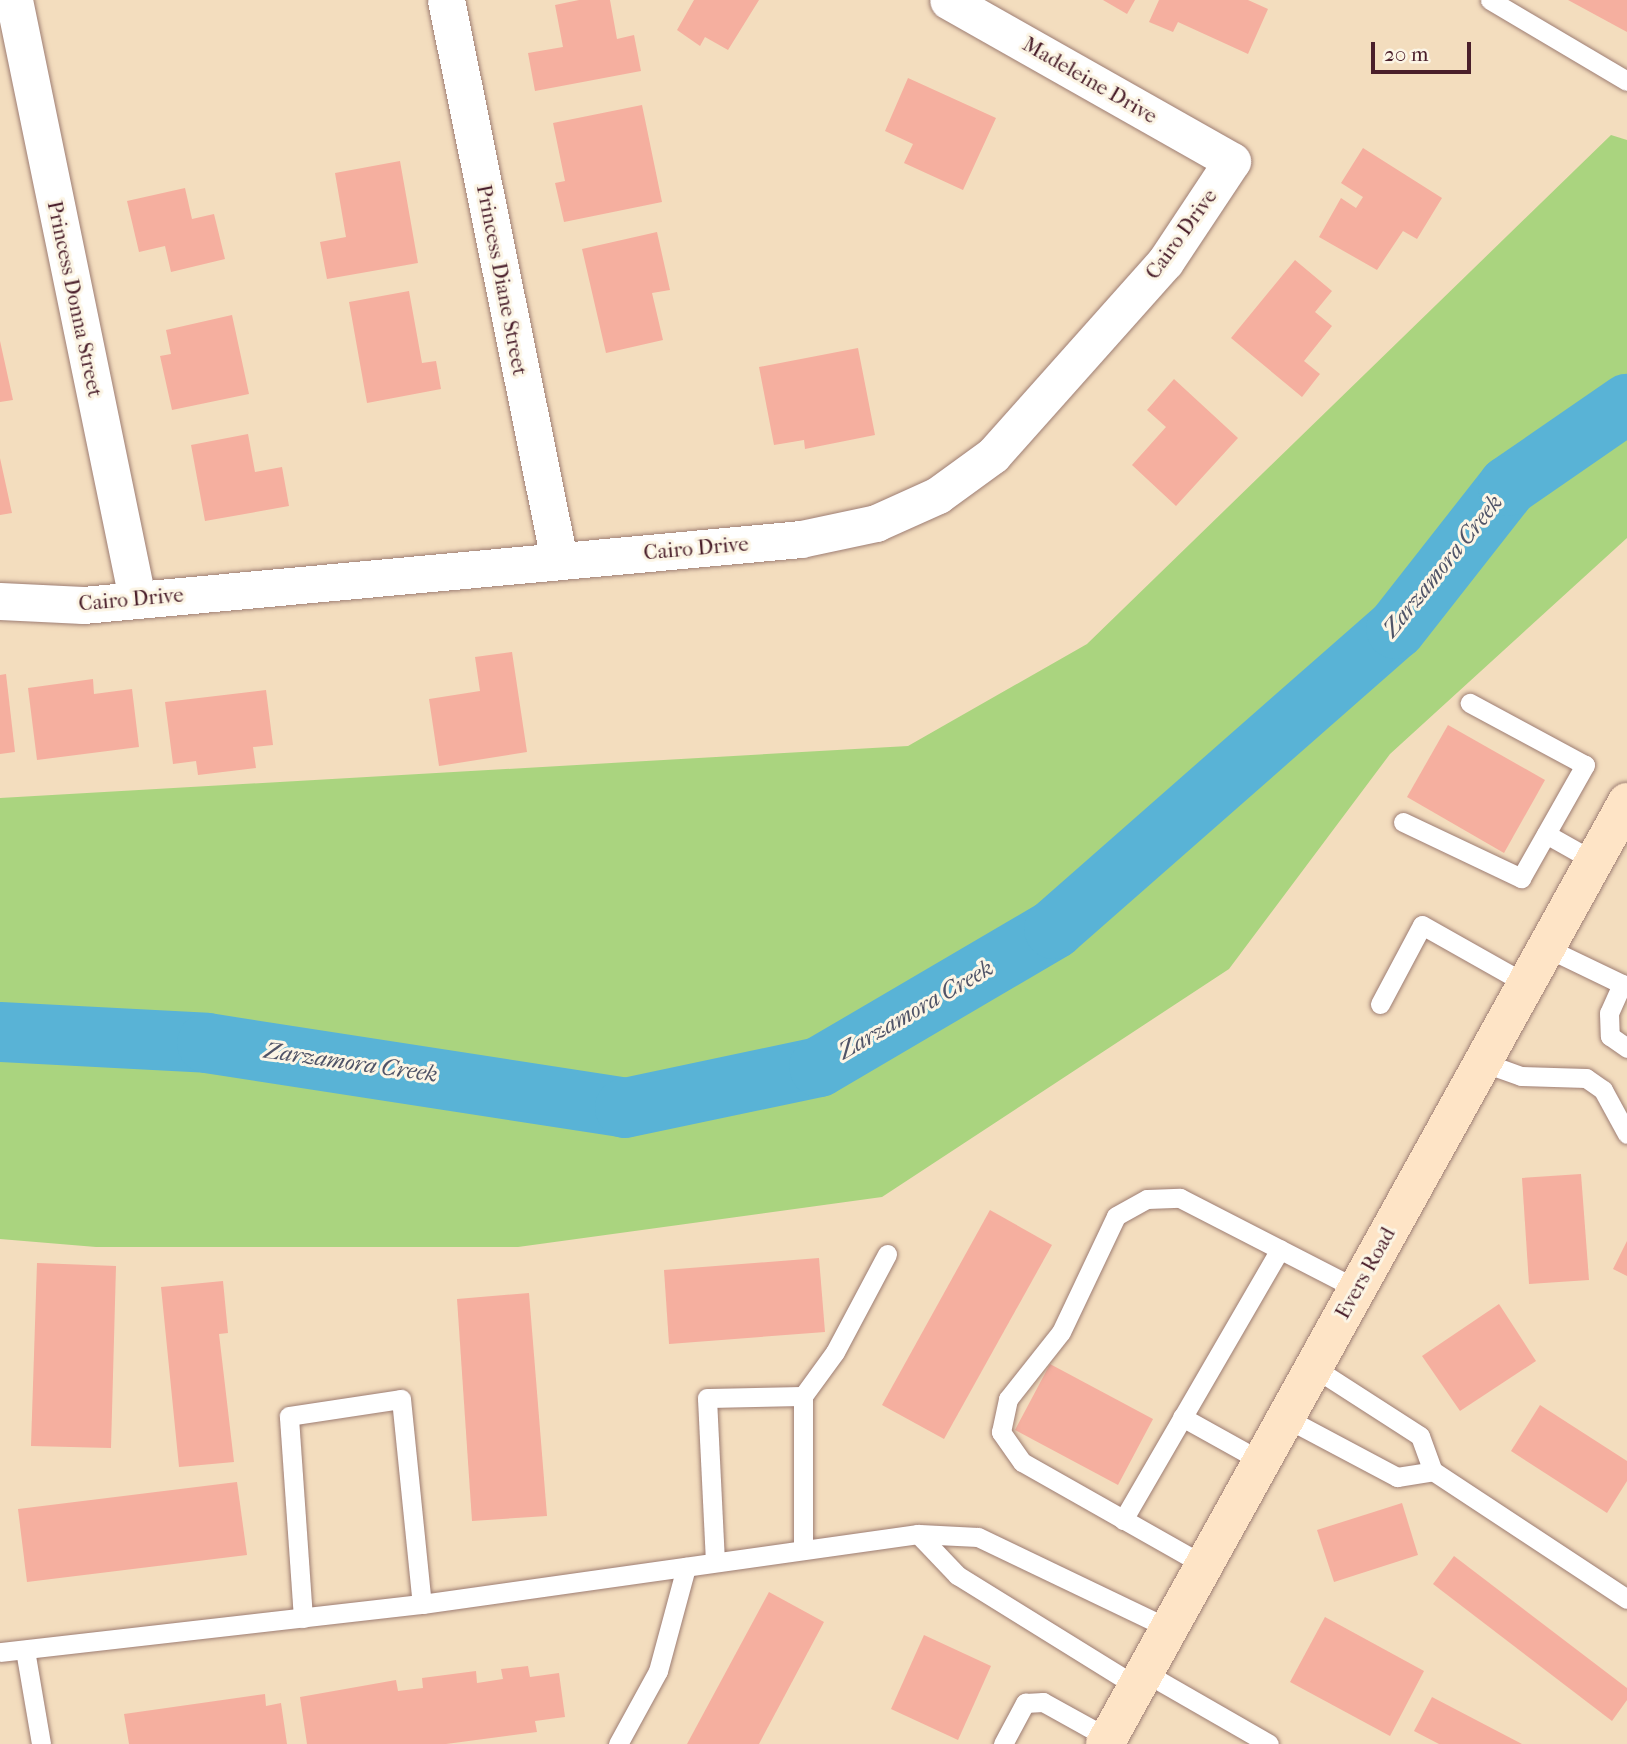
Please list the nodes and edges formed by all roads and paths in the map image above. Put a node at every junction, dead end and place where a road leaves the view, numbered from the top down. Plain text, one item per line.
1 (14, 0) edge
2 (446, 0) edge
3 (948, 0) edge
4 (1490, 0) edge
5 (1627, 81) edge
6 (1232, 161) joint
7 (559, 561) junction
8 (137, 598) junction
9 (0, 601) edge
10 (1471, 703) dead end
11 (1627, 802) edge
12 (1403, 822) dead end
13 (1546, 834) junction
14 (1594, 861) junction
15 (1545, 947) junction
16 (1624, 980) edge
17 (1525, 983) junction
18 (1380, 1004) dead end
19 (1627, 1048) edge
20 (1482, 1062) junction
21 (1627, 1134) edge
22 (1280, 1250) junction
23 (887, 1254) dead end
24 (1357, 1289) junction
25 (1313, 1367) junction
26 (803, 1396) junction
27 (1182, 1418) junction
28 (1286, 1418) junction
29 (1261, 1461) junction
30 (1433, 1471) junction
31 (1123, 1520) junction
32 (918, 1534) junction
33 (803, 1550) junction
34 (715, 1562) junction
35 (1204, 1565) junction
36 (686, 1566) junction
37 (1627, 1599) edge
38 (422, 1604) junction
39 (303, 1618) junction
40 (1168, 1628) junction
41 (25, 1650) junction
42 (0, 1653) edge
43 (1140, 1679) junction
44 (1106, 1741) edge
45 (41, 1744) edge
46 (618, 1744) edge
47 (1003, 1744) edge
48 (1269, 1744) edge

1 - 8 street, Princess Donna Street
2 - 7 street, Princess Diane Street
3 - 6 street, Madeleine Drive
4 - 5 lane
6 - 7 street, Cairo Drive
7 - 8 street, Cairo Drive
8 - 9 street, Cairo Drive
10 - 13 lane
11 - 14 main road, Evers Road
12 - 13 lane
13 - 14 lane
14 - 15 main road, Evers Road
15 - 16 lane
15 - 17 main road, Evers Road
16 - 19 lane
17 - 18 lane
17 - 20 main road, Evers Road
20 - 21 lane
20 - 24 main road, Evers Road
22 - 24 lane
22 - 27 lane
22 - 31 lane
23 - 26 lane
24 - 25 main road, Evers Road
25 - 28 main road, Evers Road
25 - 30 lane
26 - 33 lane
26 - 34 lane
27 - 29 lane
27 - 31 lane
28 - 29 main road, Evers Road
28 - 30 lane
29 - 35 main road, Evers Road
30 - 37 lane
31 - 35 lane
32 - 33 lane
32 - 40 lane
32 - 43 lane
33 - 34 lane
34 - 36 lane
35 - 40 main road, Evers Road
36 - 38 lane
36 - 46 lane
38 - 39 lane
38 - 39 lane
39 - 41 lane
40 - 43 main road, Evers Road
41 - 42 lane
41 - 45 lane
43 - 44 main road, Evers Road
43 - 48 lane
44 - 47 lane

